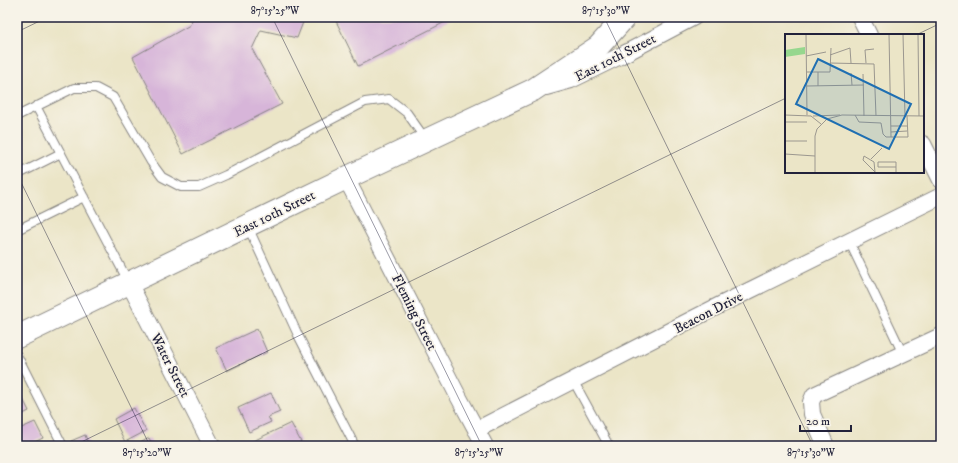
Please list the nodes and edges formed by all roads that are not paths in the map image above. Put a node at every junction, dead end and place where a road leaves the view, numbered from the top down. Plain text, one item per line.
1 (625, 17) edge
2 (694, 17) edge
3 (860, 17) edge
4 (868, 34) edge
5 (533, 90) junction
6 (36, 106) junction
7 (17, 116) edge
8 (426, 140) junction
9 (924, 146) edge
10 (61, 153) junction
11 (17, 175) edge
12 (346, 178) junction
13 (941, 180) edge
14 (941, 196) edge
15 (84, 197) junction
16 (247, 226) junction
17 (17, 230) edge
18 (849, 241) junction
19 (129, 283) junction
20 (941, 336) edge
21 (17, 338) edge
22 (904, 354) junction
23 (17, 355) edge
24 (573, 380) junction
25 (476, 430) junction
26 (63, 446) edge
27 (212, 446) edge
28 (355, 446) edge
29 (485, 446) edge
30 (609, 446) edge
31 (826, 446) edge

1 - 5 main road, East 10th Street
2 - 5 street, East 10th Street
3 - 4 street
5 - 8 main road, East 10th Street
6 - 7 lane
6 - 8 lane
6 - 10 lane
8 - 12 main road, East 10th Street
9 - 13 street
10 - 11 lane
10 - 15 lane
12 - 16 main road, East 10th Street
12 - 25 street, Fleming Street
14 - 18 street, Beacon Drive
15 - 17 lane
15 - 19 lane
16 - 19 main road, East 10th Street
16 - 28 lane
18 - 22 lane
18 - 24 street, Beacon Drive
19 - 21 main road, East 10th Street
19 - 27 street, Water Street
20 - 22 street
22 - 31 street
23 - 26 lane
24 - 25 street, Beacon Drive
24 - 30 lane
25 - 29 street, Fleming Street

